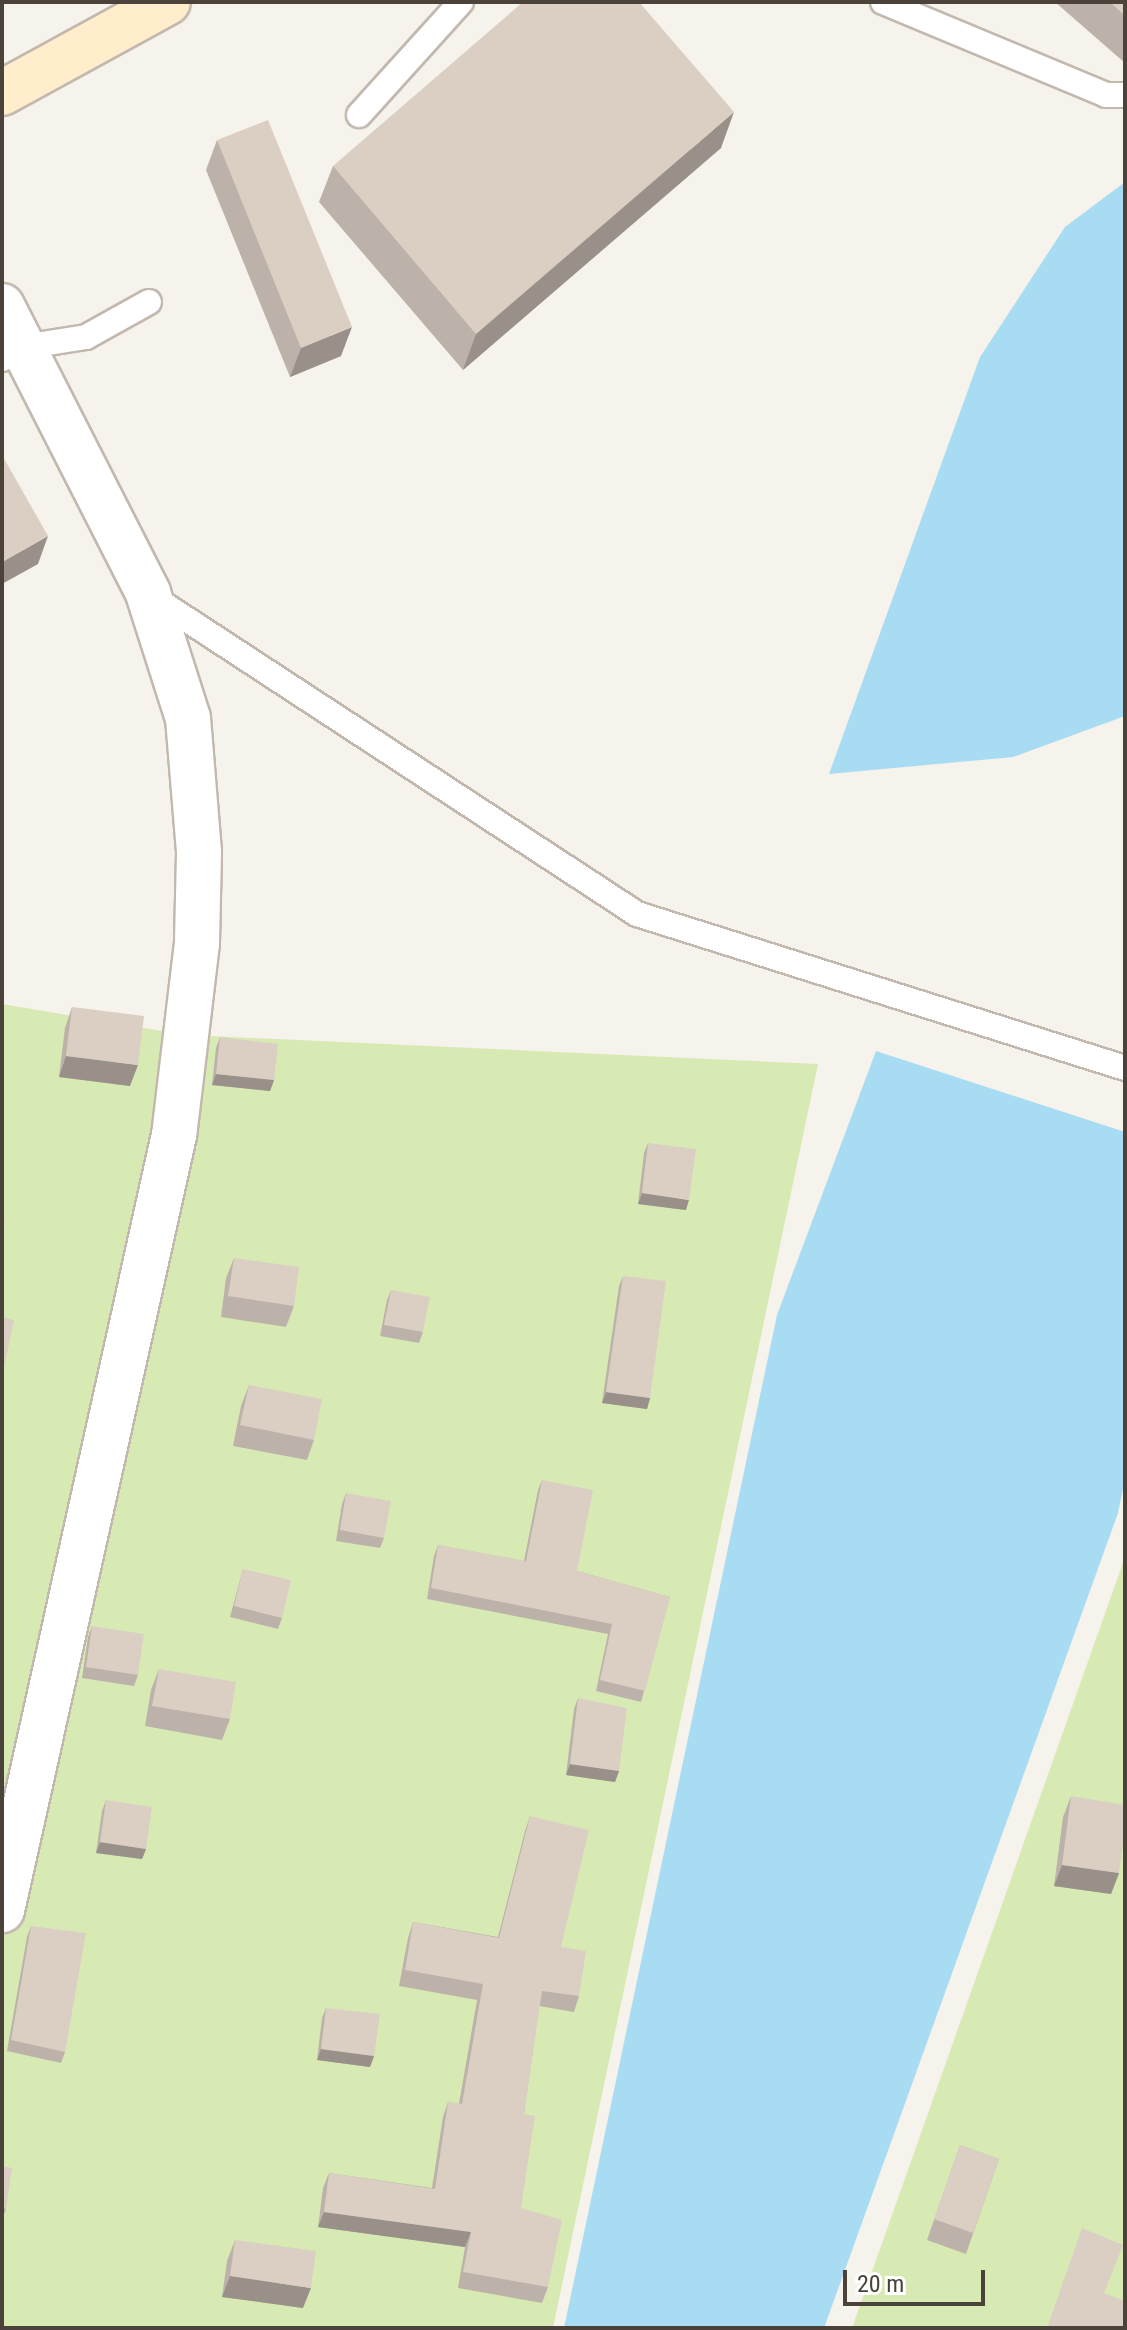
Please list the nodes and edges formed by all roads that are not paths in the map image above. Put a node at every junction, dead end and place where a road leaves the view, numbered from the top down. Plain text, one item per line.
1 (168, 2) edge
2 (461, 2) edge
3 (883, 2) edge
4 (2, 93) edge
5 (1125, 95) edge
6 (359, 115) dead end
7 (149, 302) dead end
8 (2, 306) edge
9 (13, 353) edge
10 (148, 593) junction
11 (1125, 1068) edge
12 (2, 1910) edge

1 - 4 street
2 - 6 lane
3 - 5 lane
7 - 9 lane
8 - 9 street
9 - 10 street
10 - 11 lane
10 - 12 street

